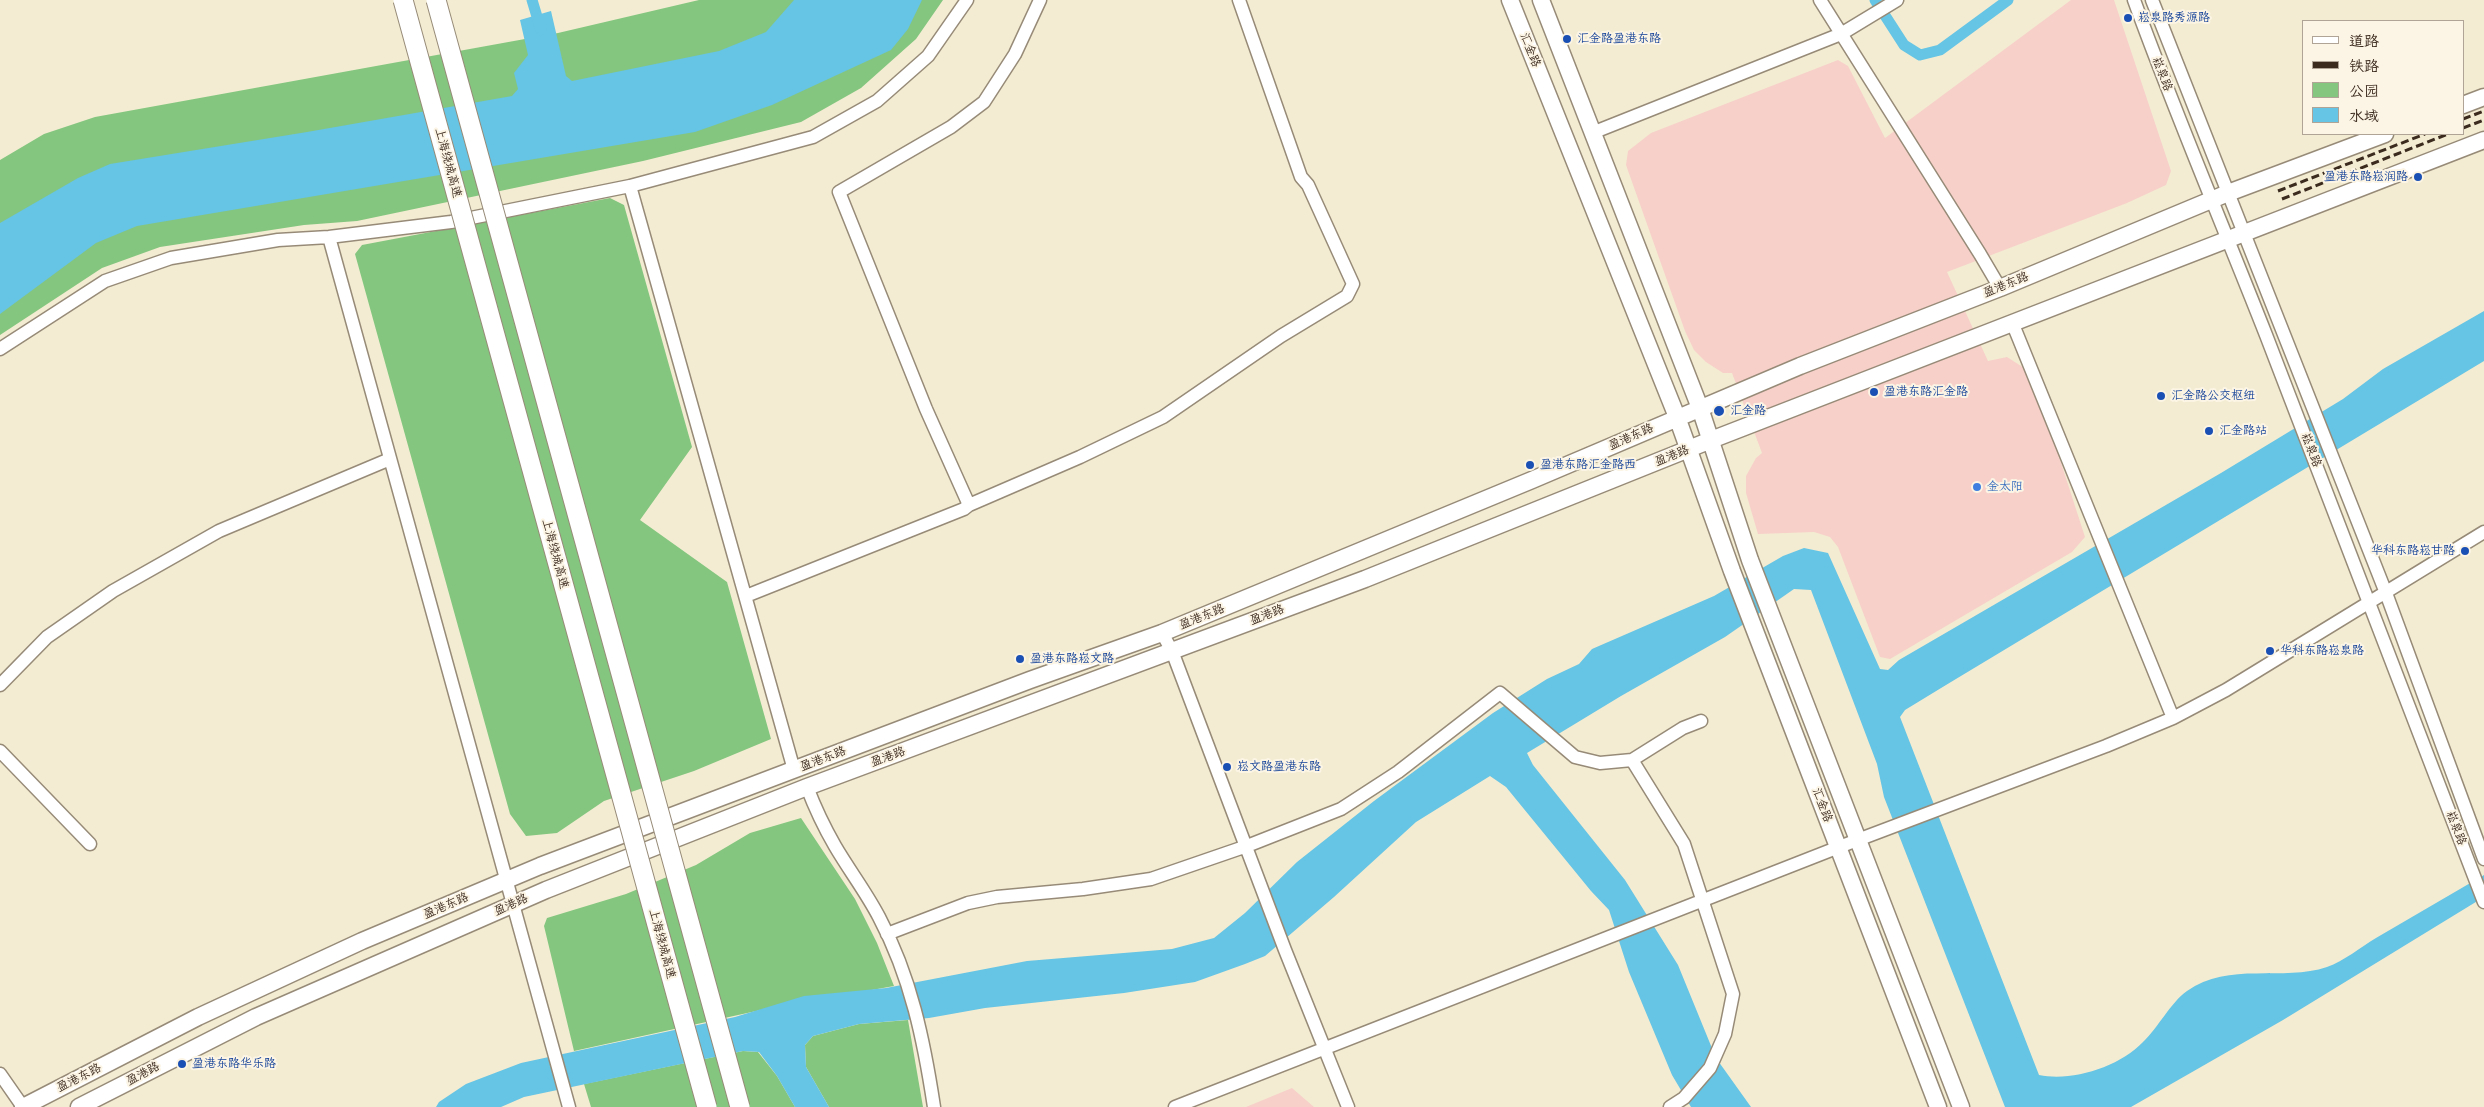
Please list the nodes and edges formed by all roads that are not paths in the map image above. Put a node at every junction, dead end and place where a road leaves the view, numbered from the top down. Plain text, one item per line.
1 (403, 0) edge
2 (436, 0) edge
3 (967, 0) edge
4 (1040, 0) edge
5 (1239, 0) edge
6 (1510, 0) edge
7 (1541, 0) edge
8 (1820, 0) edge
9 (1897, 0) edge
10 (2134, 0) edge
11 (2152, 0) edge
12 (1841, 34) junction
13 (2484, 97) edge
14 (2464, 105) edge
15 (1592, 133) junction
16 (2382, 135) edge
17 (2484, 140) edge
18 (630, 186) junction
19 (2228, 193) junction
20 (2211, 200) junction
21 (2245, 232) junction
22 (329, 237) junction
23 (2227, 239) junction
24 (2000, 288) junction
25 (2012, 322) junction
26 (0, 349) edge
27 (1700, 408) junction
28 (1677, 417) junction
29 (1711, 440) junction
30 (1689, 449) junction
31 (390, 459) junction
32 (969, 505) junction
33 (2484, 532) edge
34 (2386, 593) junction
35 (746, 596) junction
36 (2370, 603) junction
37 (1162, 633) junction
38 (1172, 651) junction
39 (0, 685) edge
40 (2173, 718) junction
41 (1701, 721) dead end
42 (0, 751) edge
43 (1632, 760) junction
44 (794, 770) junction
45 (807, 788) junction
46 (1857, 840) junction
47 (90, 844) dead end
48 (1245, 846) junction
49 (1839, 847) junction
50 (2484, 859) edge
51 (507, 881) junction
52 (1703, 900) junction
53 (2484, 902) edge
54 (513, 905) junction
55 (888, 934) junction
56 (1324, 1047) junction
57 (0, 1074) edge
58 (567, 1102) edge
59 (23, 1107) edge
60 (79, 1107) edge
61 (707, 1107) edge
62 (740, 1107) edge
63 (934, 1107) edge
64 (1175, 1107) edge
65 (1348, 1107) edge
66 (1670, 1107) edge
67 (1938, 1107) edge
68 (1961, 1107) edge

1 - 61 highway, 上海绕城高速, bridge
2 - 62 highway, bridge
3 - 18 street
4 - 32 street
5 - 32 street
6 - 28 main road, 汇金路
7 - 15 main road, 汇金路
8 - 12 street
9 - 12 street
10 - 20 street, 崧泉路
11 - 19 street, 崧泉路
12 - 15 street
12 - 24 street
13 - 14 main road
15 - 27 main road, 汇金路
16 - 19 main road, 盈港东路
17 - 21 main road
18 - 22 street
18 - 35 street
19 - 20 main road, 盈港东路
19 - 21 street, 崧泉路
20 - 23 street, 崧泉路
20 - 24 main road, 盈港东路
21 - 23 main road
21 - 34 street, 崧泉路
22 - 26 street
22 - 31 street
23 - 25 main road
23 - 36 street, 崧泉路
24 - 27 main road, 盈港东路
25 - 29 main road
25 - 40 street
27 - 28 main road, 盈港东路
27 - 29 main road, 汇金路
28 - 30 main road, 汇金路
28 - 37 main road, 盈港东路
29 - 30 main road, 盈港路
29 - 46 main road, 汇金路
30 - 38 main road, 盈港路
30 - 49 main road, 汇金路
31 - 39 street
31 - 51 street
32 - 35 street
33 - 34 street
34 - 36 street
34 - 50 street, 崧泉路
35 - 44 street
36 - 40 street
36 - 53 street, 崧泉路
37 - 38 street
37 - 44 main road, 盈港东路
38 - 45 main road, 盈港路
38 - 48 street
40 - 46 street
41 - 43 street
42 - 47 street
43 - 48 street
43 - 52 street
44 - 51 main road, 盈港东路
45 - 54 main road, 盈港路
45 - 55 street
46 - 49 street
46 - 68 main road, 汇金路
48 - 55 street
48 - 56 street
49 - 52 street
49 - 67 main road, 汇金路
51 - 54 street
51 - 59 main road, 盈港东路
52 - 56 street
52 - 66 street
54 - 58 street
54 - 60 main road, 盈港路
55 - 63 street
56 - 64 street
56 - 65 street
57 - 59 street

